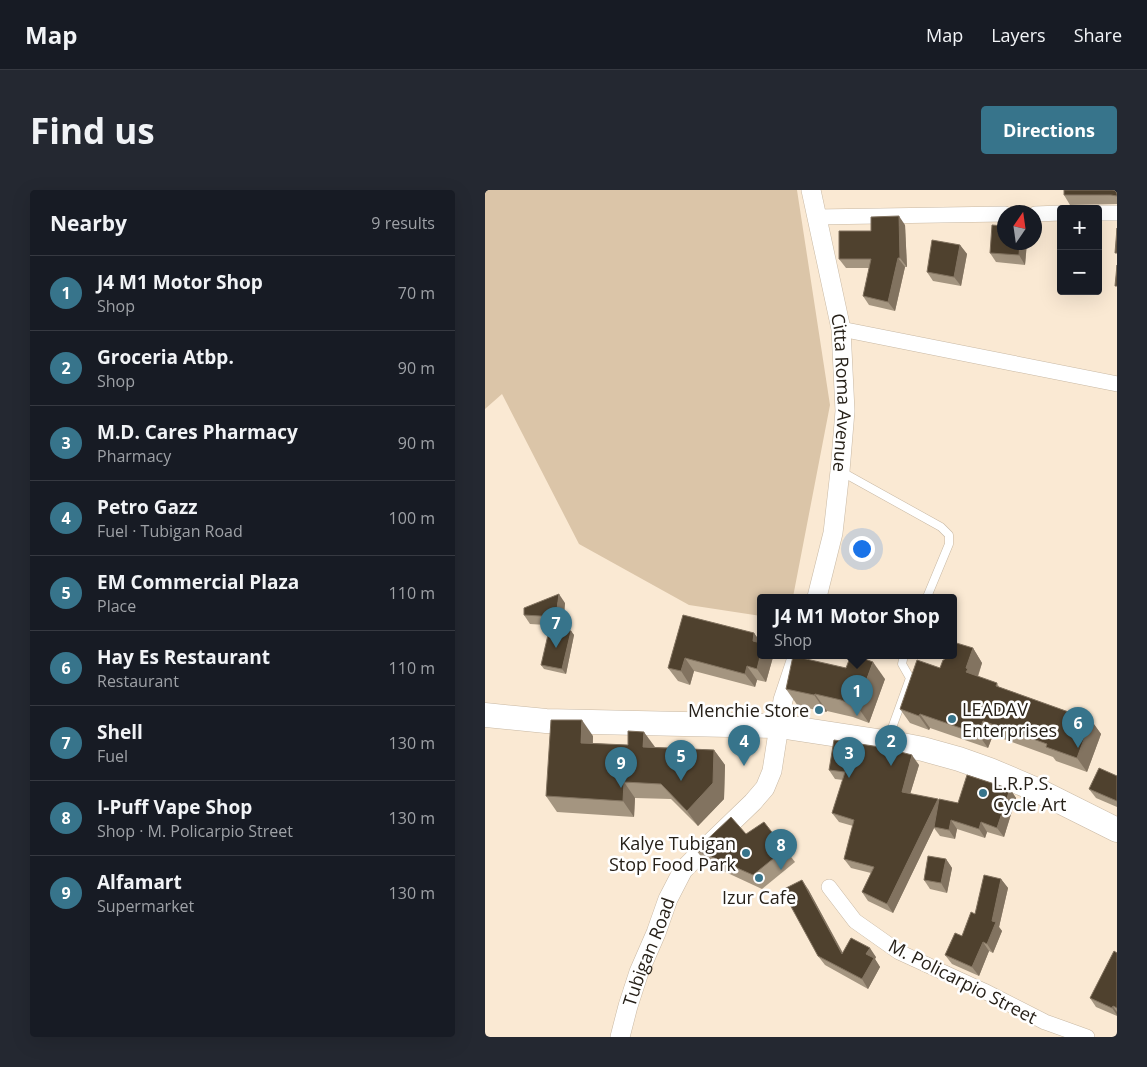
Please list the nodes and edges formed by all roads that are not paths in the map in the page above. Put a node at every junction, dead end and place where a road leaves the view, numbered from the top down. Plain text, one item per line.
1 (811, 190) edge
2 (1057, 213) edge
3 (1102, 213) edge
4 (1117, 213) edge
5 (997, 214) edge
6 (1042, 214) edge
7 (816, 217) junction
8 (841, 329) junction
9 (1117, 384) edge
10 (840, 471) junction
11 (818, 594) edge
12 (928, 594) edge
13 (797, 659) edge
14 (903, 659) edge
15 (485, 716) edge
16 (779, 726) junction
17 (887, 742) junction
18 (1117, 830) edge
19 (829, 887) dead end
20 (621, 1037) edge
21 (1087, 1037) edge

1 - 7 street, Citta Roma Avenue
2 - 6 street
3 - 4 street
5 - 7 street
7 - 8 street, Citta Roma Avenue
8 - 9 street
8 - 10 street, Citta Roma Avenue
10 - 11 street, Citta Roma Avenue
10 - 12 lane
13 - 16 street
14 - 17 lane
15 - 16 main road
16 - 17 main road
16 - 20 street, Tubigan Road
17 - 18 main road
19 - 21 street, M. Policarpio Street

